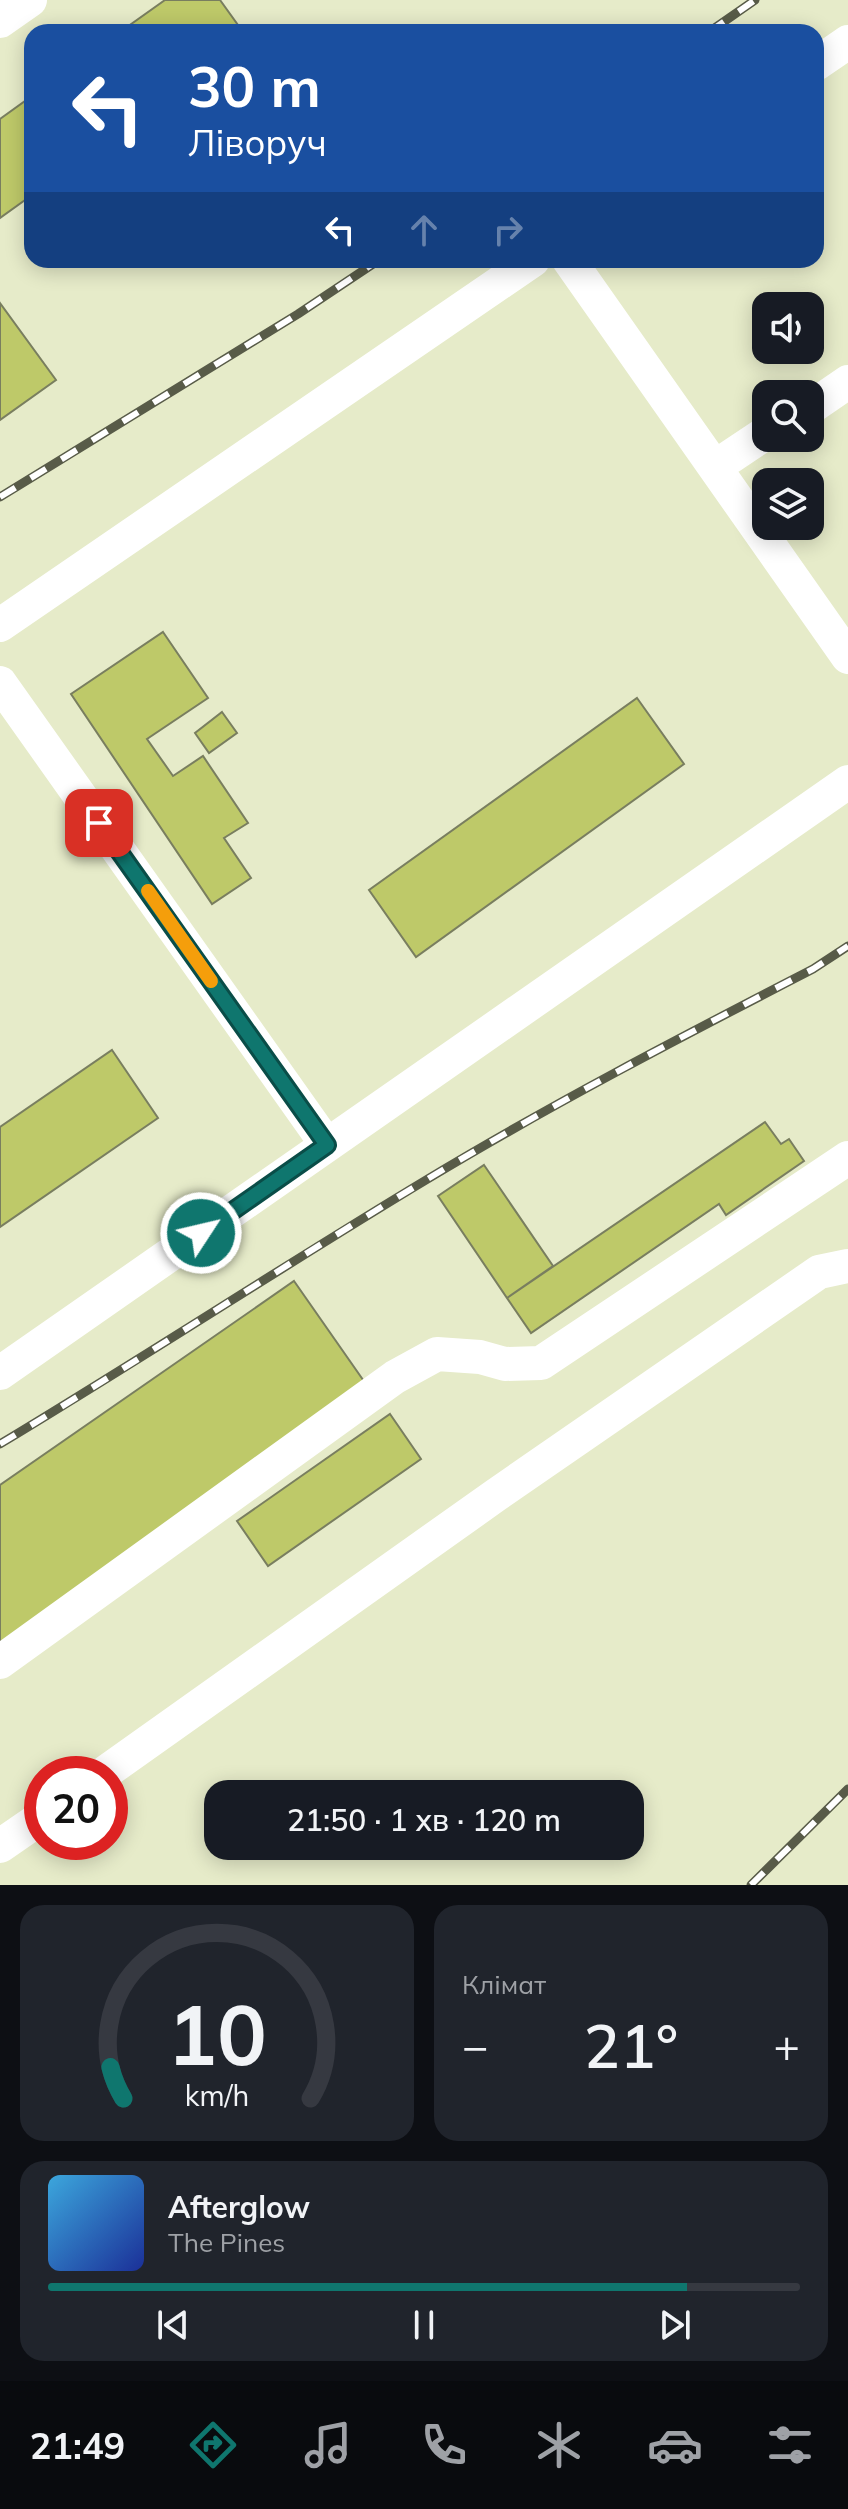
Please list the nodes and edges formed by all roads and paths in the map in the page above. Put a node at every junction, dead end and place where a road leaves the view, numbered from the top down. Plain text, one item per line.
1 (30, 0) edge
2 (0, 21) edge
3 (848, 42) edge
4 (824, 58) edge
5 (521, 268) edge
6 (575, 268) edge
7 (848, 382) edge
8 (824, 398) edge
9 (752, 442) edge
10 (715, 467) junction
11 (0, 625) edge
12 (848, 657) edge
13 (0, 683) edge
14 (848, 782) edge
15 (327, 1145) junction
16 (848, 1158) edge
17 (848, 1266) edge
18 (0, 1373) edge
19 (0, 1662) edge
20 (128, 1756) edge
21 (24, 1829) edge
22 (0, 1846) edge

1 - 2 lane
3 - 4 lane
5 - 11 lane
6 - 10 lane
7 - 8 lane
9 - 10 lane
10 - 12 lane
13 - 15 lane
14 - 15 lane
15 - 18 lane
16 - 19 lane
17 - 20 lane
21 - 22 lane

